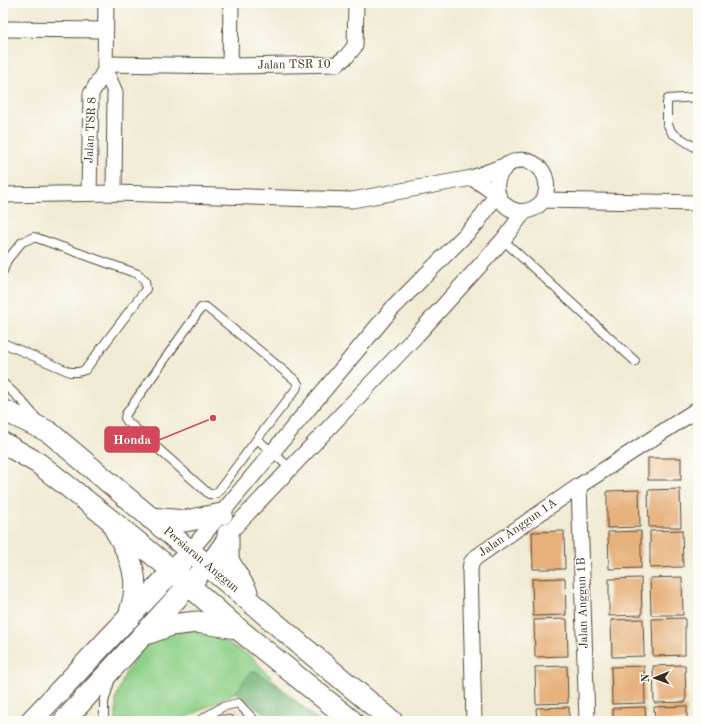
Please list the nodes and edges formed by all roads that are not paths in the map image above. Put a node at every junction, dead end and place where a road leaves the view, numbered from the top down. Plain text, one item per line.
1 (106, 3) edge
2 (231, 3) edge
3 (356, 3) edge
4 (3, 29) edge
5 (105, 30) junction
6 (230, 66) junction
7 (105, 67) junction
8 (698, 97) edge
9 (698, 151) edge
10 (509, 164) junction
11 (472, 178) junction
12 (89, 193) junction
13 (114, 193) junction
14 (498, 194) junction
15 (3, 195) edge
16 (544, 200) junction
17 (698, 203) edge
18 (524, 212) junction
19 (503, 240) junction
20 (3, 271) edge
21 (3, 343) edge
22 (635, 361) dead end
23 (3, 383) edge
24 (698, 409) edge
25 (3, 410) edge
26 (49, 432) junction
27 (257, 439) junction
28 (3, 443) edge
29 (272, 453) junction
30 (290, 468) junction
31 (579, 486) junction
32 (222, 514) junction
33 (108, 518) junction
34 (150, 518) junction
35 (228, 534) junction
36 (190, 551) junction
37 (206, 565) junction
38 (173, 571) junction
39 (190, 585) junction
40 (254, 605) junction
41 (128, 618) junction
42 (237, 628) junction
43 (143, 636) junction
44 (115, 666) junction
45 (31, 721) edge
46 (64, 721) edge
47 (104, 721) edge
48 (199, 721) edge
49 (212, 721) edge
50 (231, 721) edge
51 (255, 721) edge
52 (352, 721) edge
53 (392, 721) edge
54 (474, 721) edge
55 (587, 721) edge

1 - 5 street, Jalan TSR 8
2 - 6 street
3 - 6 street, Jalan TSR 10
4 - 5 street
5 - 7 street, Jalan TSR 8
6 - 7 street, Jalan TSR 10
7 - 12 street, Jalan TSR 8
7 - 13 street, Jalan TSR 8
8 - 9 lane
10 - 11 street
10 - 14 street
10 - 16 street
11 - 13 street
11 - 14 street
12 - 13 street
12 - 15 street
14 - 18 street
14 - 29 street
16 - 17 street
16 - 18 street
18 - 19 street
19 - 22 lane
19 - 30 street
20 - 21 lane
23 - 26 lane
24 - 31 street, Jalan Anggun 1A
25 - 26 main road, Persiaran Anggun
26 - 34 main road, Persiaran Anggun
27 - 27 lane
27 - 29 lane
28 - 33 main road
29 - 30 lane
29 - 32 street
30 - 35 street
31 - 54 street, Jalan Anggun 1A
31 - 55 street, Jalan Anggun 1B
32 - 34 main road
32 - 36 street
33 - 38 main road
33 - 41 main road
34 - 36 main road, Persiaran Anggun
35 - 37 street
35 - 40 main road
36 - 37 main road, Persiaran Anggun
36 - 38 main road
37 - 39 main road
37 - 40 main road, Persiaran Anggun
38 - 39 main road
38 - 41 main road
39 - 42 main road
39 - 43 main road
40 - 53 main road, Persiaran Anggun
41 - 45 main road
42 - 43 main road
42 - 52 main road
43 - 44 main road
44 - 46 main road
44 - 47 lane
48 - 51 lane
49 - 50 lane

